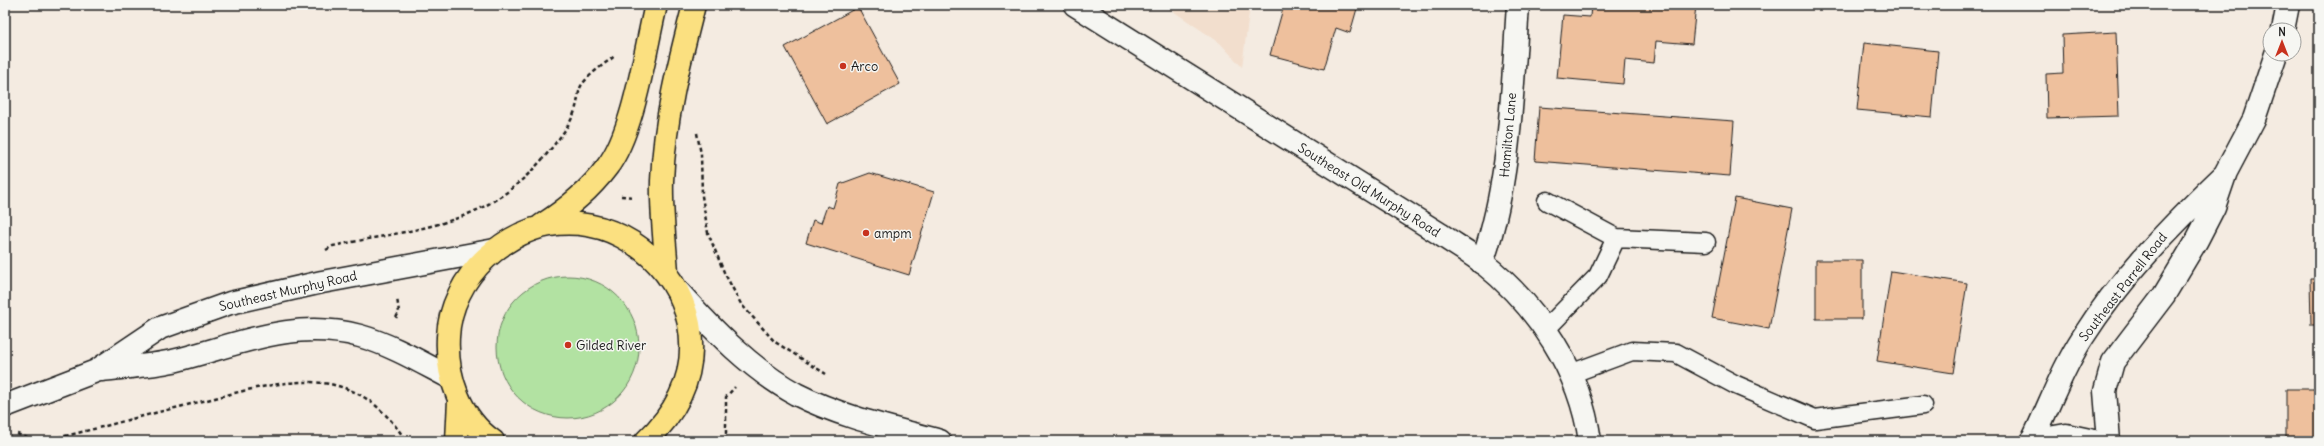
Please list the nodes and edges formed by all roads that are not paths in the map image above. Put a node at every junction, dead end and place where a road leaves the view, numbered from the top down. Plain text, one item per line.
1 (656, 5) edge
2 (694, 5) edge
3 (1075, 5) edge
4 (1518, 5) edge
5 (2288, 5) edge
6 (2285, 22) edge
7 (2273, 62) edge
8 (2226, 172) junction
9 (1547, 201) dead end
10 (538, 228) junction
11 (1616, 238) junction
12 (1706, 242) dead end
13 (495, 250) junction
14 (1482, 263) junction
15 (667, 272) junction
16 (679, 292) junction
17 (1545, 330) junction
18 (96, 371) junction
19 (1570, 374) junction
20 (451, 378) junction
21 (459, 400) junction
22 (1924, 404) dead end
23 (5, 406) edge
24 (457, 441) edge
25 (493, 441) edge
26 (646, 441) edge
27 (940, 441) edge
28 (1590, 441) edge
29 (2032, 441) edge
30 (2094, 441) edge
31 (2109, 441) edge

1 - 10 main road
2 - 15 main road
3 - 14 street, Southeast Old Murphy Road
4 - 14 street, Hamilton Lane
5 - 6 street
7 - 8 street, Southeast Parrell Road
8 - 29 street, Southeast Parrell Road
8 - 31 street, Southeast Parrell Road
9 - 11 lane
10 - 13 main road
10 - 15 main road
11 - 12 lane
11 - 17 lane
13 - 18 street, Southeast Murphy Road
13 - 20 main road
14 - 17 street, Southeast Old Murphy Road
15 - 16 main road
16 - 26 main road
16 - 27 street
17 - 19 street, Southeast Old Murphy Road
18 - 20 street, Southeast Murphy Road
18 - 23 street, Southeast Murphy Road
19 - 22 lane
19 - 28 street, Southeast Old Murphy Road
20 - 21 main road
21 - 24 main road
21 - 25 main road
29 - 30 street

